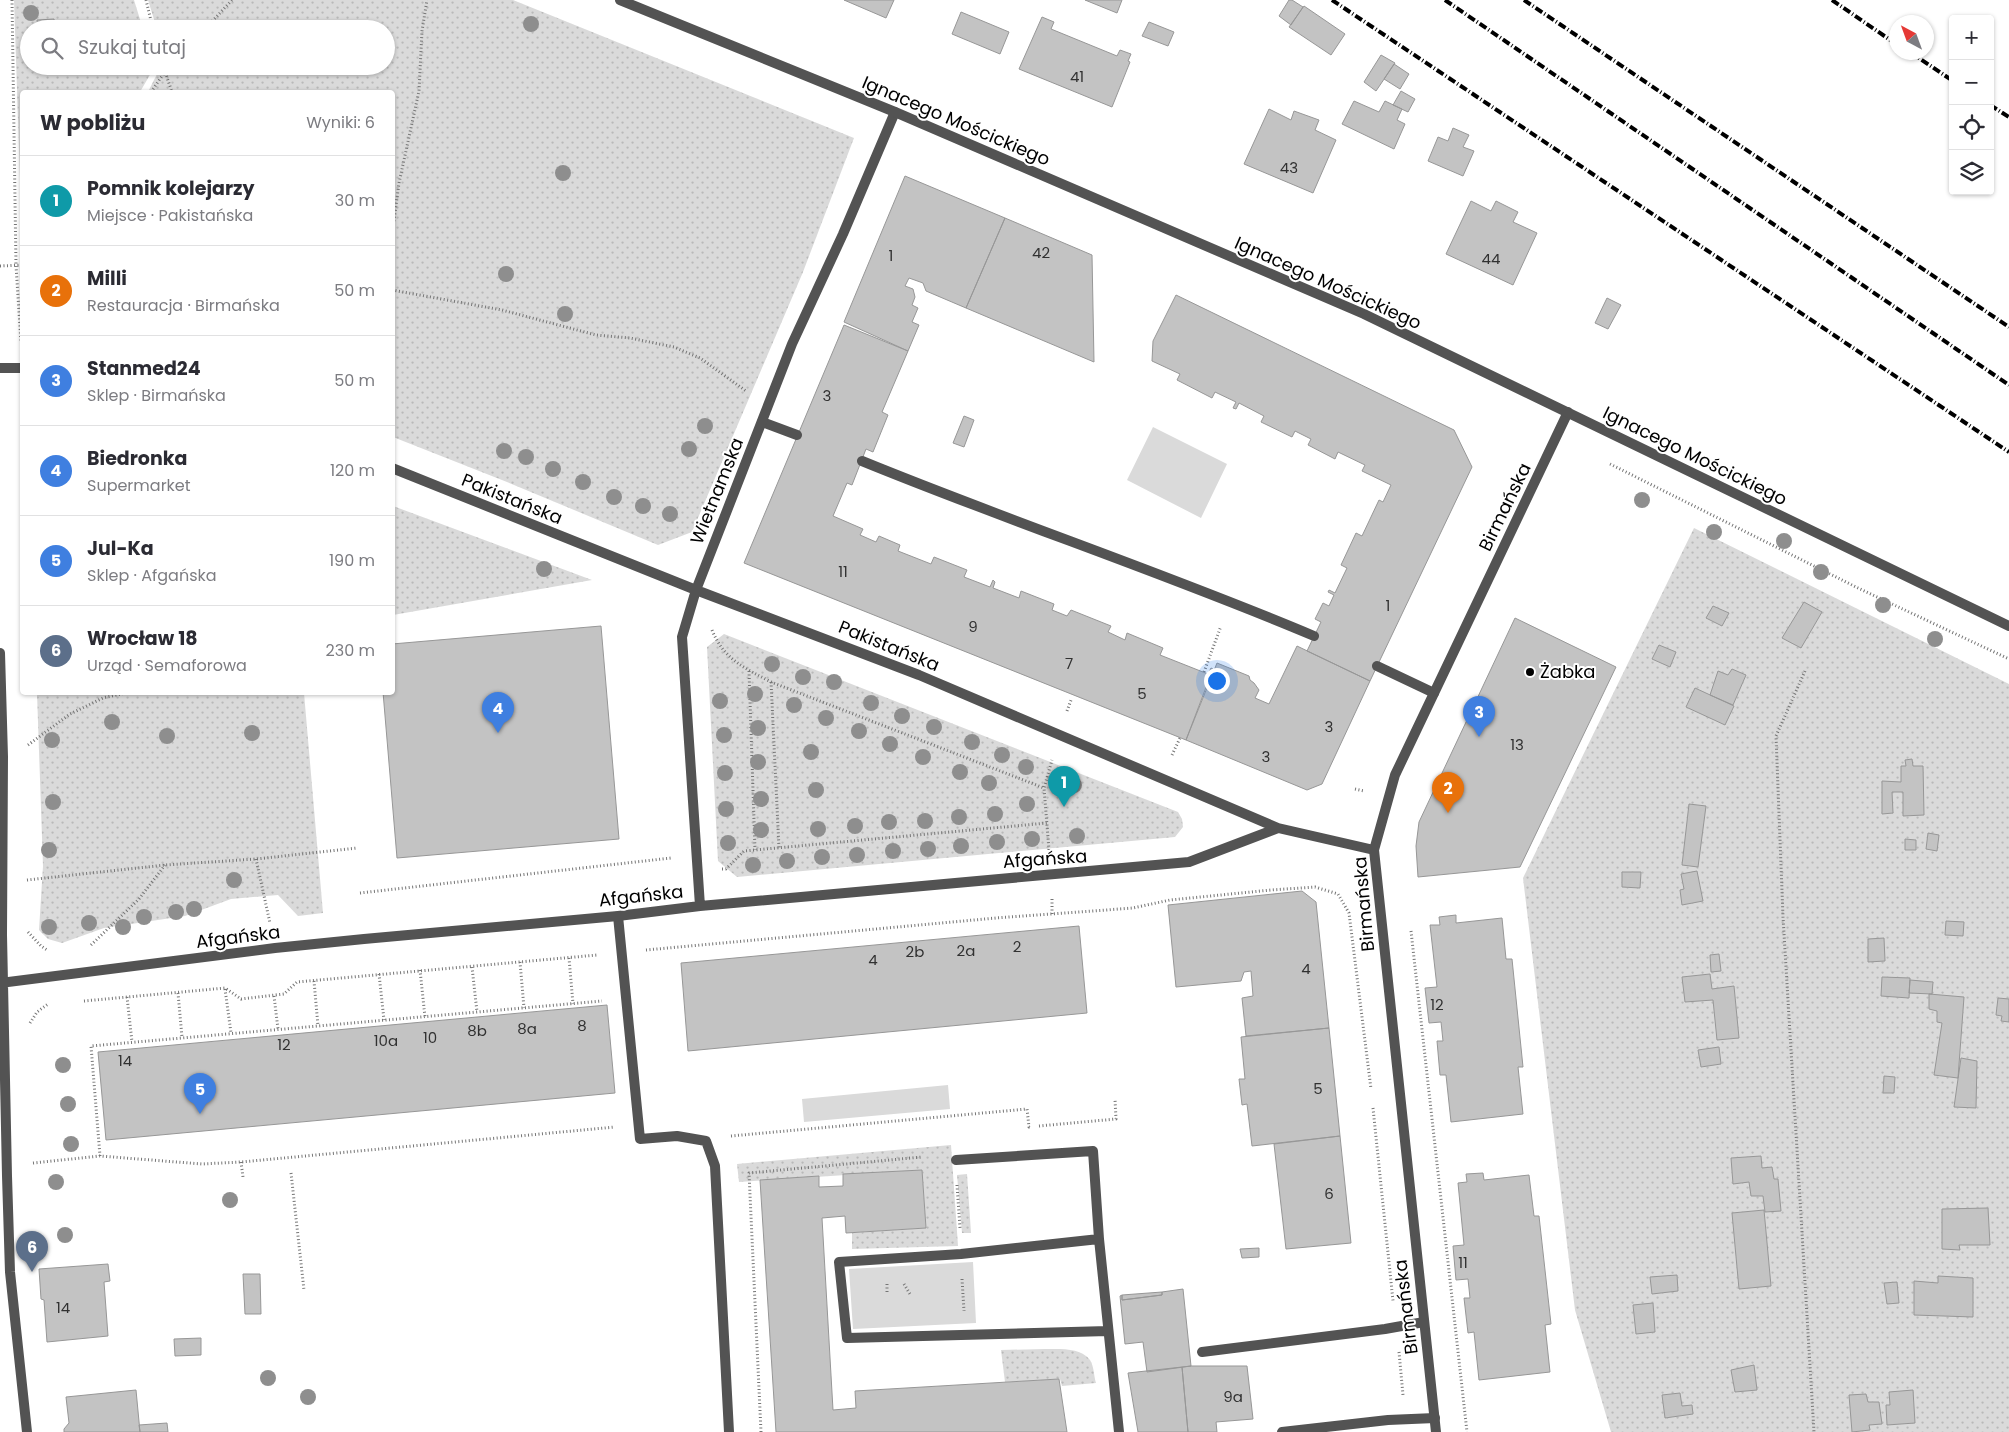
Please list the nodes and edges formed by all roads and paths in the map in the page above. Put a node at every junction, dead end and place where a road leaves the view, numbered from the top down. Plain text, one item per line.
1 (12, 0) edge
2 (146, 0) edge
3 (232, 0) edge
4 (427, 0) edge
5 (620, 0) edge
6 (151, 20) edge
7 (213, 20) edge
8 (162, 75) edge
9 (166, 75) edge
10 (152, 90) edge
11 (171, 90) edge
12 (895, 112) junction
13 (395, 213) edge
14 (20, 265) edge
15 (0, 266) edge
16 (16, 266) junction
17 (395, 291) edge
18 (20, 338) dead end
19 (0, 368) edge
20 (20, 368) edge
21 (770, 402) junction
22 (1568, 412) junction
23 (762, 422) junction
24 (797, 435) dead end
25 (862, 461) dead end
26 (1606, 462) dead end
27 (395, 469) edge
28 (696, 590) junction
29 (1230, 601) junction
30 (2009, 626) edge
31 (1314, 636) dead end
32 (0, 653) edge
33 (2009, 659) edge
34 (1377, 666) dead end
35 (749, 670) junction
36 (1805, 671) dead end
37 (1204, 672) dead end
38 (771, 682) junction
39 (1434, 693) junction
40 (116, 695) edge
41 (1071, 700) dead end
42 (27, 735) dead end
43 (1060, 736) junction
44 (27, 745) junction
45 (28, 754) dead end
46 (1044, 788) junction
47 (1047, 823) junction
48 (1278, 828) junction
49 (357, 848) dead end
50 (778, 848) junction
51 (755, 850) junction
52 (1374, 850) junction
53 (256, 859) junction
54 (643, 862) dead end
55 (165, 865) junction
56 (699, 870) junction
57 (28, 871) dead end
58 (1050, 874) junction
59 (28, 880) junction
60 (2, 881) junction
61 (28, 889) dead end
62 (360, 893) dead end
63 (700, 906) junction
64 (1052, 915) junction
65 (618, 916) junction
66 (1410, 922) dead end
67 (28, 924) dead end
68 (275, 948) junction
69 (50, 951) dead end
70 (84, 952) dead end
71 (620, 953) junction
72 (569, 958) junction
73 (520, 962) junction
74 (472, 967) junction
75 (420, 970) junction
76 (379, 974) junction
77 (314, 981) junction
78 (1, 983) edge
79 (225, 988) junction
80 (178, 993) junction
81 (274, 996) junction
82 (128, 997) junction
83 (626, 1000) junction
84 (77, 1001) dead end
85 (50, 1002) dead end
86 (573, 1004) junction
87 (524, 1008) junction
88 (477, 1012) junction
89 (426, 1017) junction
90 (384, 1020) junction
91 (29, 1024) dead end
92 (318, 1026) junction
93 (278, 1029) junction
94 (231, 1033) junction
95 (182, 1038) junction
96 (132, 1042) junction
97 (1372, 1097) dead end
98 (1115, 1099) dead end
99 (1373, 1107) dead end
100 (638, 1124) junction
101 (706, 1141) junction
102 (100, 1156) junction
103 (922, 1157) dead end
104 (956, 1160) dead end
105 (241, 1162) junction
106 (30, 1168) dead end
107 (291, 1173) dead end
108 (243, 1177) dead end
109 (1098, 1239) junction
110 (304, 1290) dead end
111 (1424, 1322) junction
112 (1396, 1327) junction
113 (1108, 1331) junction
114 (1202, 1352) dead end
115 (1435, 1418) junction
116 (1406, 1419) junction
117 (27, 1432) edge
118 (729, 1432) edge
119 (761, 1432) edge
120 (1119, 1432) edge
121 (1282, 1432) edge
122 (1436, 1432) edge
123 (1467, 1432) edge
124 (1814, 1432) edge

1 - 16 path
2 - 6 path
3 - 7 path
4 - 13 path
5 - 12 street, Ignacego Mościckiego
8 - 10 path
9 - 11 path
12 - 21 street, Wietnamska
12 - 22 street, Ignacego Mościckiego
14 - 16 path
15 - 16 path
16 - 18 path
17 - 21 path
19 - 20 street
21 - 23 street, Wietnamska
22 - 30 street, Ignacego Mościckiego
22 - 39 street, Birmańska
23 - 24 street
23 - 28 street, Wietnamska
25 - 29 street
26 - 33 path
27 - 28 street, Pakistańska
28 - 35 path
28 - 43 street, Pakistańska
28 - 56 street, Wietnamska
29 - 31 street
29 - 37 path
32 - 60 street
34 - 39 street
35 - 38 path
35 - 51 path
36 - 124 path
38 - 46 path
38 - 50 path
39 - 52 street, Birmańska
40 - 44 path
41 - 43 path
42 - 44 path
43 - 46 path
43 - 48 street, Pakistańska
44 - 45 path
46 - 47 path
47 - 50 path
47 - 58 path
48 - 52 street, Pakistańska
48 - 58 street, Afgańska
49 - 53 path
50 - 51 path
51 - 56 path
52 - 111 street, Birmańska
53 - 55 path
53 - 68 path
54 - 62 path
55 - 59 path
55 - 70 path
56 - 63 street, Wietnamska
57 - 59 path
58 - 63 street, Afgańska
58 - 64 path
59 - 60 path
59 - 61 path
60 - 78 street
63 - 65 street, Afgańska
64 - 71 path
64 - 97 path
65 - 68 street, Afgańska
65 - 71 street
66 - 123 path
67 - 69 path
68 - 78 street, Afgańska
71 - 72 path
71 - 83 street
72 - 73 path
72 - 86 path
73 - 74 path
73 - 87 path
74 - 75 path
74 - 88 path
75 - 76 path
75 - 89 path
76 - 77 path
76 - 90 path
77 - 81 path
77 - 92 path
78 - 117 street
79 - 80 path
79 - 81 path
79 - 94 path
80 - 82 path
80 - 95 path
81 - 93 path
82 - 84 path
82 - 96 path
83 - 86 path
83 - 100 street
85 - 91 path
86 - 87 path
87 - 88 path
88 - 89 path
89 - 90 path
90 - 92 path
92 - 93 path
93 - 94 path
94 - 95 path
95 - 96 path
96 - 102 path
98 - 101 path
99 - 112 path
100 - 101 street
100 - 105 path
101 - 118 street
102 - 105 path
102 - 106 path
103 - 119 path
104 - 109 street
105 - 108 path
107 - 110 path
109 - 113 street
109 - 113 street
111 - 112 street
111 - 115 street, Birmańska
112 - 114 street
112 - 116 path
113 - 120 street
115 - 116 street
115 - 122 street, Birmańska
116 - 121 street

